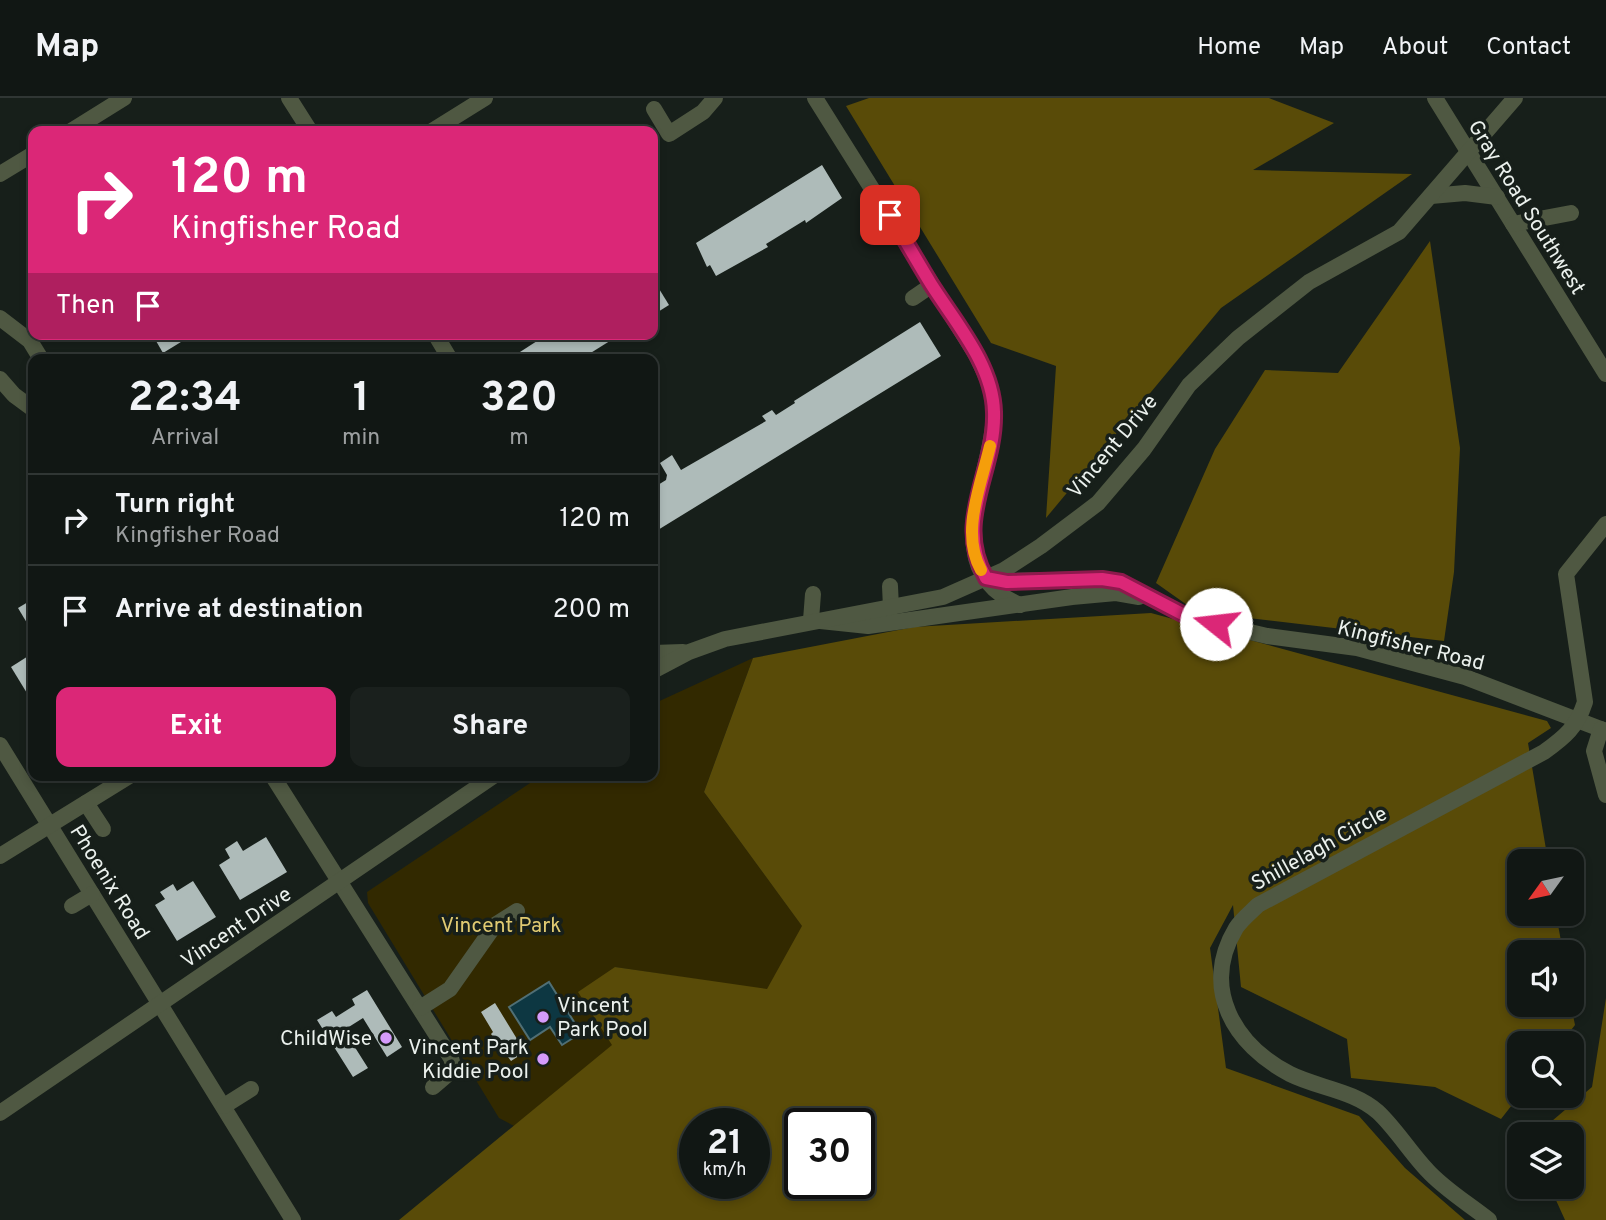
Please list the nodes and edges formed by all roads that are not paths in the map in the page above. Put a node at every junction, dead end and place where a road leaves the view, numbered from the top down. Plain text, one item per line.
1 (124, 98) edge
2 (289, 98) edge
3 (485, 98) edge
4 (715, 98) edge
5 (815, 98) edge
6 (1435, 98) edge
7 (1515, 98) edge
8 (654, 109) dead end
9 (79, 126) edge
10 (307, 126) edge
11 (440, 126) edge
12 (1468, 152) junction
13 (28, 157) edge
14 (0, 174) edge
15 (1431, 196) junction
16 (1497, 197) junction
17 (1571, 214) dead end
18 (891, 217) junction
19 (1513, 224) junction
20 (871, 229) dead end
21 (932, 285) junction
22 (913, 298) dead end
23 (0, 318) edge
24 (28, 339) edge
25 (1606, 374) edge
26 (0, 379) edge
27 (28, 406) edge
28 (1606, 524) edge
29 (986, 578) junction
30 (890, 586) dead end
31 (813, 594) dead end
32 (1162, 602) junction
33 (1020, 605) junction
34 (891, 608) junction
35 (811, 621) junction
36 (689, 652) junction
37 (658, 653) edge
38 (658, 668) edge
39 (1579, 721) junction
40 (1603, 730) edge
41 (0, 745) edge
42 (121, 781) edge
43 (281, 781) edge
44 (486, 781) edge
45 (1606, 795) edge
46 (86, 803) junction
47 (49, 825) junction
48 (103, 829) dead end
49 (0, 856) edge
50 (341, 881) junction
51 (92, 894) junction
52 (72, 906) dead end
53 (517, 911) dead end
54 (161, 1003) junction
55 (420, 1008) junction
56 (433, 1087) dead end
57 (251, 1089) dead end
58 (224, 1106) junction
59 (0, 1113) edge
60 (293, 1220) edge
61 (1489, 1220) edge

1 - 9 street
2 - 10 street
3 - 11 street
4 - 8 street
5 - 18 street
6 - 12 street, Gray Road Southwest
7 - 12 street, Vincent Drive
12 - 15 street, Vincent Drive
12 - 16 street, Gray Road Southwest
13 - 14 street
15 - 16 street
15 - 29 street, Vincent Drive
16 - 19 street, Gray Road Southwest
17 - 19 street
18 - 20 street
18 - 21 street
19 - 25 street, Gray Road Southwest
21 - 22 street
21 - 29 street
23 - 24 street
26 - 27 street
28 - 39 street
29 - 32 street, Kingfisher Road
29 - 33 street
29 - 34 street, Vincent Drive
30 - 34 street
31 - 35 street
32 - 33 street, Kingfisher Road
32 - 39 street, Kingfisher Road
33 - 35 street, Kingfisher Road
34 - 35 street, Vincent Drive
35 - 36 street, Vincent Drive
36 - 37 street
36 - 38 street, Vincent Drive
39 - 40 street, Kingfisher Road
39 - 61 street, Shillelagh Circle
40 - 45 street
41 - 47 street, Phoenix Road
42 - 46 street
43 - 50 street
44 - 50 street, Vincent Drive
46 - 47 street
46 - 48 street
47 - 49 street
47 - 51 street, Phoenix Road
50 - 54 street, Vincent Drive
50 - 55 street
51 - 52 street
51 - 54 street, Phoenix Road
53 - 55 street
54 - 58 street, Phoenix Road
54 - 59 street, Vincent Drive
55 - 56 street
57 - 58 street
58 - 60 street, Phoenix Road

